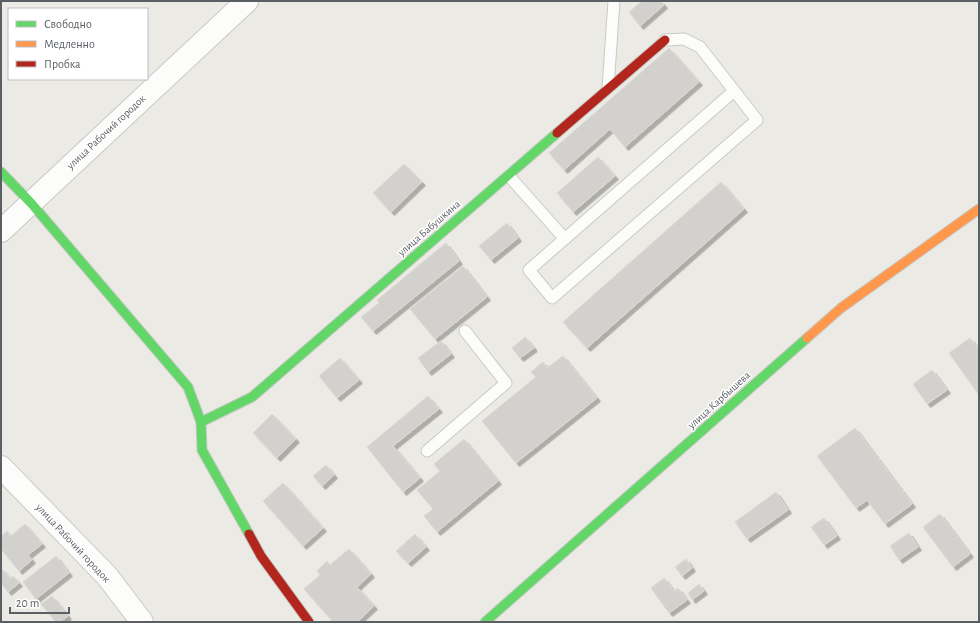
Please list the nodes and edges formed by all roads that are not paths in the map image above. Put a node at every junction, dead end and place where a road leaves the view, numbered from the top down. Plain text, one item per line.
1 (246, 1) edge
2 (614, 1) edge
3 (665, 40) joint
4 (608, 90) junction
5 (734, 91) junction
6 (1, 172) edge
7 (509, 176) junction
8 (31, 203) junction
9 (979, 209) edge
10 (1, 231) edge
11 (565, 239) junction
12 (465, 331) dead end
13 (201, 422) junction
14 (427, 452) dead end
15 (1, 467) edge
16 (142, 622) edge
17 (309, 622) edge
18 (485, 622) edge

1 - 8 street, улица Рабочий городок
2 - 4 lane
3 - 4 street, улица Бабушкина
3 - 5 lane
4 - 7 street, улица Бабушкина
5 - 11 lane
5 - 11 lane
6 - 8 street
7 - 11 lane
7 - 13 street, улица Бабушкина
8 - 10 street, улица Рабочий городок
8 - 13 street
9 - 18 street, улица Карбышева
12 - 14 lane
13 - 17 street
15 - 16 street, улица Рабочий городок

